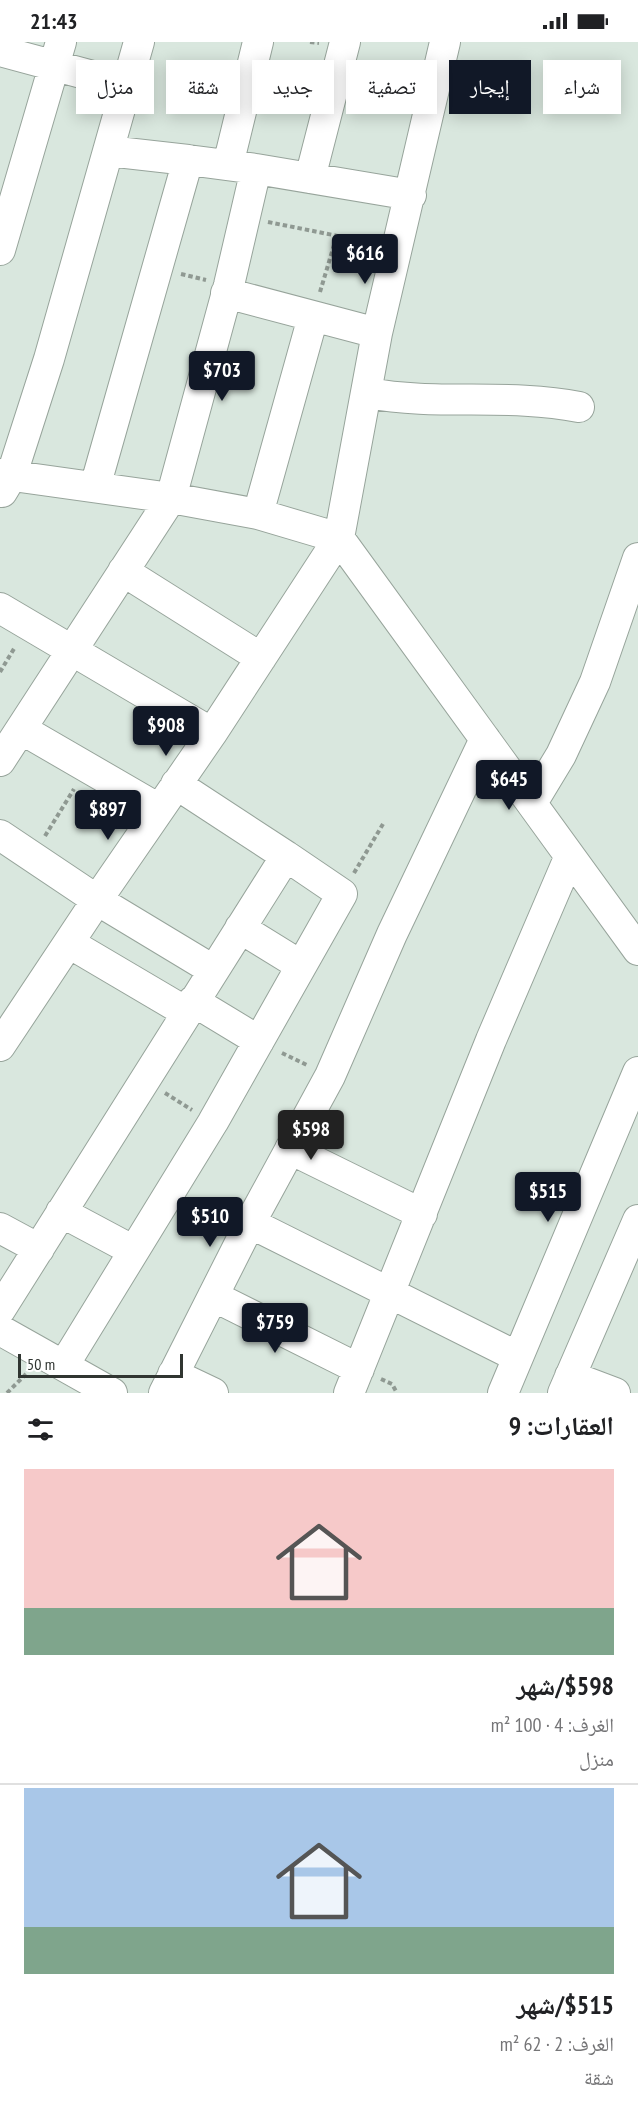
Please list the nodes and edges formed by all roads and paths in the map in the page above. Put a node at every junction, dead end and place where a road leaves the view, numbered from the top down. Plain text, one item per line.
1 (139, 42) edge
2 (258, 42) edge
3 (345, 42) edge
4 (445, 42) edge
5 (0, 51) edge
6 (58, 53) edge
7 (134, 60) edge
8 (76, 61) edge
9 (249, 78) junction
10 (252, 78) edge
11 (334, 91) edge
12 (118, 114) edge
13 (328, 114) edge
14 (108, 151) junction
15 (188, 160) junction
16 (242, 167) junction
17 (310, 177) junction
18 (411, 195) junction
19 (244, 218) junction
20 (337, 235) junction
21 (398, 248) junction
22 (0, 250) edge
23 (157, 269) junction
24 (227, 289) junction
25 (313, 317) junction
26 (377, 333) junction
27 (368, 393) junction
28 (579, 407) dead end
29 (4, 482) edge
30 (95, 488) junction
31 (171, 498) junction
32 (258, 514) junction
33 (339, 538) junction
34 (638, 558) edge
35 (123, 571) junction
36 (0, 608) edge
37 (70, 651) junction
38 (261, 658) junction
39 (21, 729) junction
40 (212, 733) junction
41 (485, 740) junction
42 (0, 761) edge
43 (87, 769) junction
44 (176, 784) junction
45 (532, 803) junction
46 (159, 809) junction
47 (383, 824) dead end
48 (0, 836) edge
49 (286, 856) junction
50 (32, 857) junction
51 (569, 858) junction
52 (342, 894) junction
53 (97, 900) junction
54 (240, 928) junction
55 (69, 943) junction
56 (638, 950) edge
57 (300, 965) junction
58 (213, 970) junction
59 (190, 1006) junction
60 (259, 1041) junction
61 (0, 1046) edge
62 (638, 1072) edge
63 (330, 1076) junction
64 (144, 1081) junction
65 (213, 1122) junction
66 (290, 1149) junction
67 (62, 1212) junction
68 (422, 1214) junction
69 (638, 1220) edge
70 (250, 1223) junction
71 (0, 1228) edge
72 (39, 1249) junction
73 (134, 1251) junction
74 (391, 1294) junction
75 (213, 1296) junction
76 (0, 1310) edge
77 (0, 1329) edge
78 (518, 1357) junction
79 (64, 1365) junction
80 (354, 1381) edge
81 (168, 1383) edge
82 (567, 1385) edge
83 (112, 1393) edge
84 (213, 1393) edge
85 (503, 1393) edge
86 (615, 1393) edge

1 - 7 street
2 - 9 street
3 - 11 street
4 - 18 street
5 - 6 street
6 - 8 street
6 - 22 street
9 - 10 path
9 - 16 street
12 - 14 street
13 - 17 street
14 - 15 street
14 - 29 street
15 - 16 street
15 - 23 street
16 - 17 street
16 - 19 street
17 - 18 street
18 - 21 street
19 - 20 path
19 - 24 street
20 - 21 path
20 - 25 path
21 - 26 street
23 - 24 path
23 - 30 street
24 - 25 street
24 - 31 street
25 - 26 street
25 - 32 street
26 - 27 street
27 - 28 street
27 - 33 street
29 - 30 street
30 - 31 street
31 - 32 street
31 - 35 street
32 - 33 street
33 - 38 street
33 - 41 street
34 - 45 street
35 - 37 street
35 - 38 street
36 - 37 street
37 - 39 street
37 - 40 street
38 - 40 street
39 - 42 street
39 - 43 street
40 - 44 street
41 - 45 street
41 - 63 street
43 - 46 street
43 - 50 path
44 - 46 street
44 - 49 street
45 - 51 street
46 - 53 street
47 - 52 path
48 - 50 street
49 - 52 street
49 - 54 street
50 - 53 street
51 - 56 street
51 - 68 street
52 - 57 street
53 - 55 street
53 - 58 street
54 - 57 street
54 - 58 street
55 - 59 street
55 - 61 street
57 - 60 street
58 - 59 street
59 - 60 street
59 - 64 street
60 - 63 path
60 - 65 street
62 - 78 street
63 - 66 street
64 - 65 path
64 - 67 street
65 - 73 street
66 - 68 street
66 - 70 street
67 - 72 street
67 - 73 street
68 - 74 street
69 - 82 street
70 - 74 street
70 - 75 street
71 - 72 street
72 - 76 street
73 - 79 street
74 - 78 street
74 - 80 street
75 - 80 street
75 - 81 street
77 - 79 street
78 - 85 street
79 - 83 street
81 - 84 street
82 - 86 street

